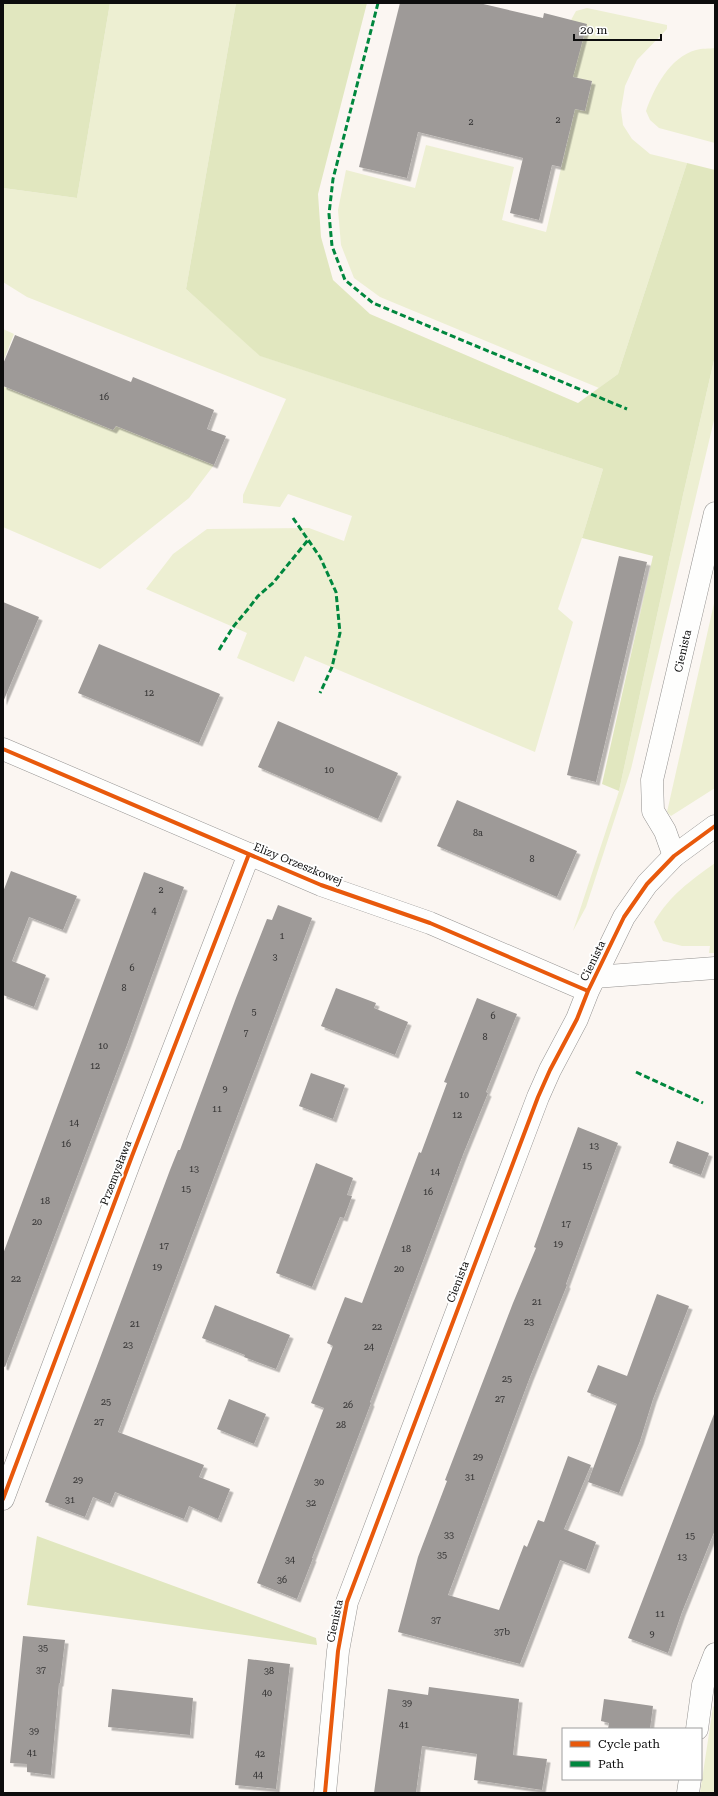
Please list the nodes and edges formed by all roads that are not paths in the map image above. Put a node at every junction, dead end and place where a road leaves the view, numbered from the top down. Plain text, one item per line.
1 (715, 513) edge
2 (3, 748) edge
3 (715, 826) edge
4 (249, 854) junction
5 (674, 856) junction
6 (715, 968) edge
7 (592, 984) junction
8 (3, 1499) edge
9 (715, 1654) edge
10 (709, 1687) edge
11 (697, 1728) edge
12 (690, 1780) edge
13 (325, 1793) edge
14 (688, 1793) edge

1 - 5 street, Cienista
2 - 4 street, Elizy Orzeszkowej
3 - 5 street, Cienista
4 - 7 street, Elizy Orzeszkowej
4 - 8 street, Przemysława
5 - 7 street, Cienista
6 - 7 street
7 - 13 street, Cienista
9 - 10 street
10 - 11 street
12 - 14 street

